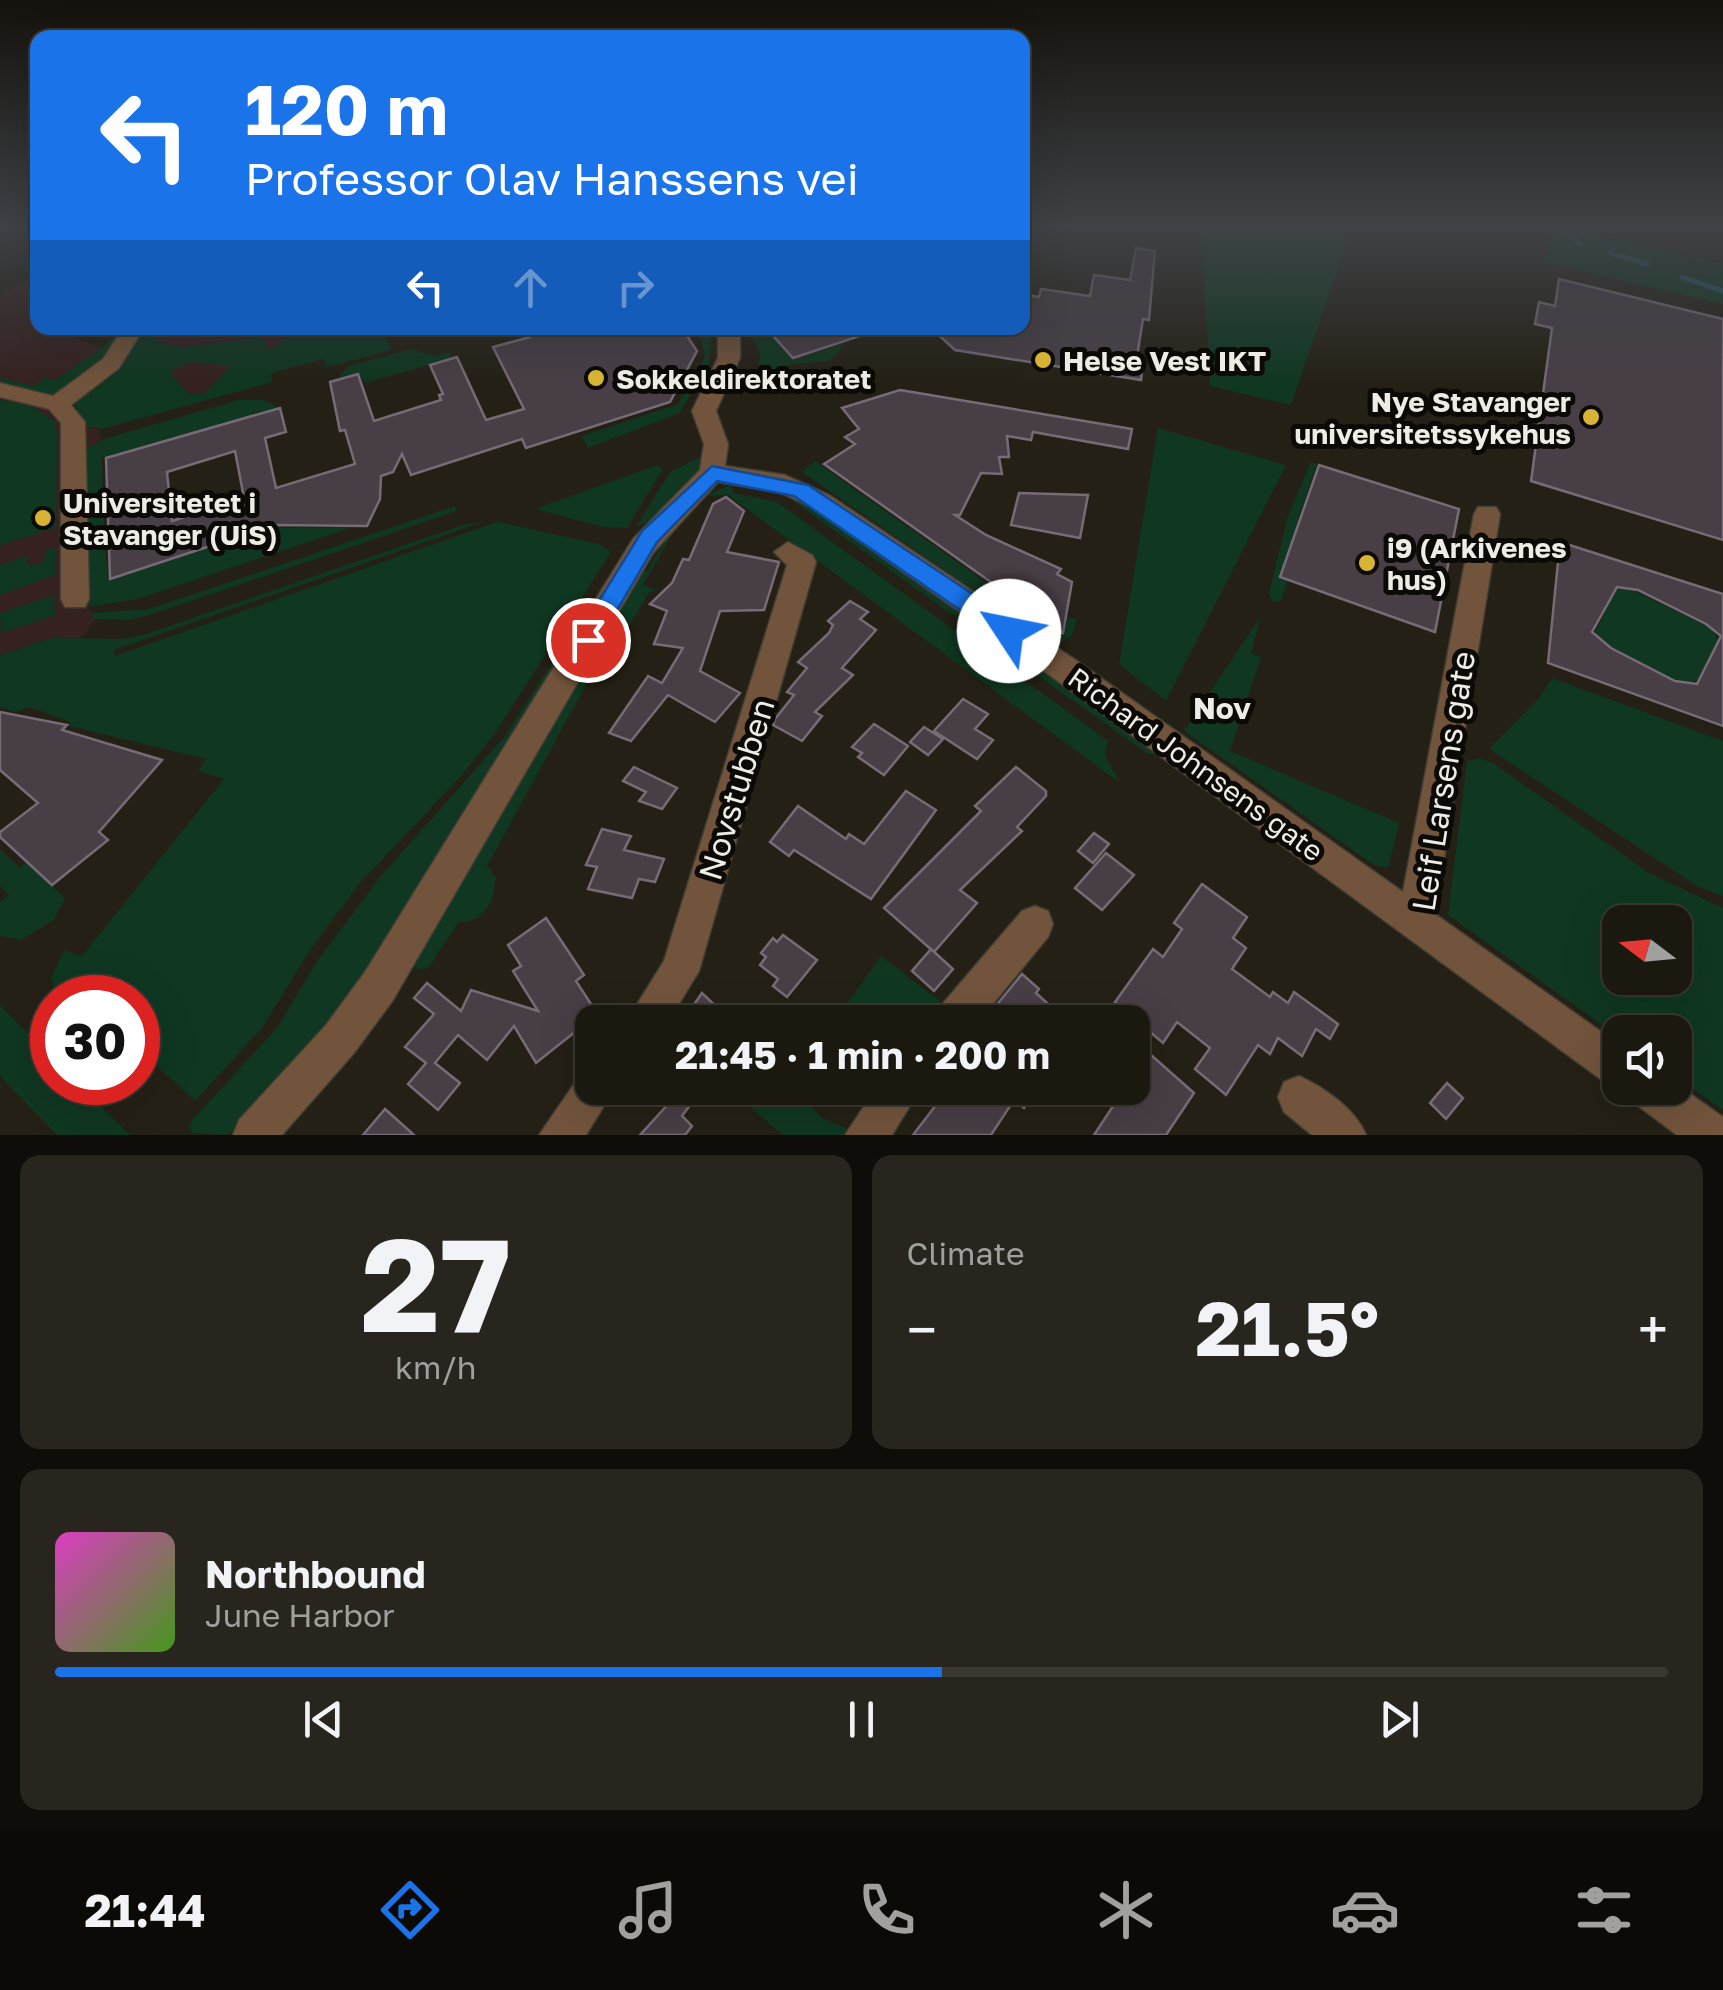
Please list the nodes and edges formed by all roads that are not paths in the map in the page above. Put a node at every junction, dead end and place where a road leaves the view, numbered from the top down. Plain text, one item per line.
1 (129, 335) edge
2 (729, 335) edge
3 (0, 390) edge
4 (57, 404) junction
5 (712, 473) junction
6 (1487, 514) dead end
7 (788, 552) dead end
8 (75, 598) dead end
9 (1416, 921) junction
10 (1034, 924) dead end
11 (657, 1005) edge
12 (967, 1005) edge
13 (1602, 1055) edge
14 (1299, 1096) dead end
15 (583, 1105) edge
16 (888, 1105) edge
17 (1670, 1105) edge
18 (254, 1135) edge
19 (560, 1135) edge
20 (866, 1135) edge
21 (1345, 1135) edge
22 (1713, 1135) edge

1 - 4 street
2 - 5 street
3 - 4 street
4 - 8 street
5 - 9 street, Richard Johnsens gate
5 - 18 street
6 - 9 street, Leif Larsens gate
7 - 11 street, Novstubben
9 - 13 street, Leif Larsens gate
10 - 12 street
14 - 21 street
15 - 19 street
16 - 20 street
17 - 22 street

